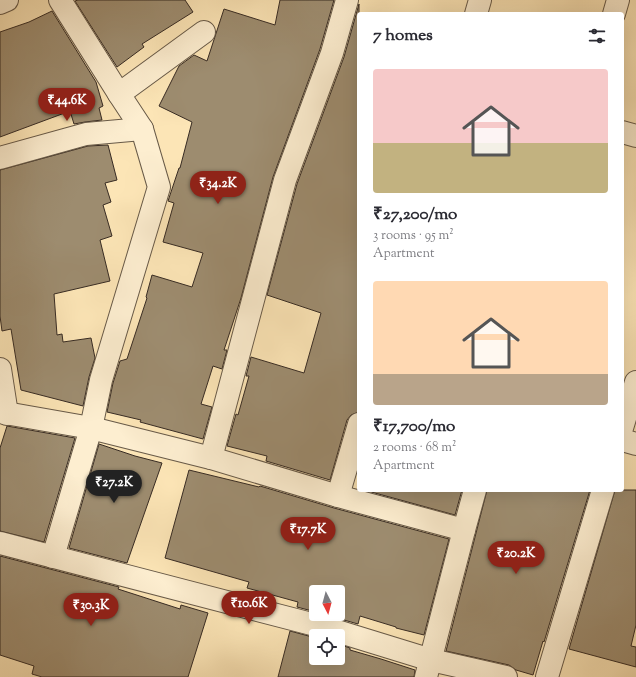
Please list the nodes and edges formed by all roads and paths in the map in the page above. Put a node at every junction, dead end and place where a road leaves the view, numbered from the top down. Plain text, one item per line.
1 (7, 0) edge
2 (60, 0) edge
3 (347, 0) edge
4 (480, 0) edge
5 (618, 0) edge
6 (0, 3) edge
7 (477, 12) edge
8 (615, 12) edge
9 (204, 32) dead end
10 (119, 94) junction
11 (142, 129) junction
12 (624, 133) edge
13 (636, 136) edge
14 (0, 158) edge
15 (0, 369) edge
16 (636, 382) edge
17 (3, 413) edge
18 (624, 421) edge
19 (91, 428) junction
20 (357, 431) edge
21 (624, 441) edge
22 (636, 444) edge
23 (211, 458) junction
24 (474, 492) edge
25 (602, 492) edge
26 (338, 496) junction
27 (464, 530) junction
28 (0, 543) edge
29 (53, 557) junction
30 (429, 669) edge
31 (506, 677) edge
32 (547, 677) edge

1 - 6 street
2 - 10 street
3 - 23 street
4 - 7 street
5 - 8 street
9 - 10 street
10 - 11 street
11 - 14 street
11 - 19 street
12 - 13 street
15 - 17 street
16 - 18 street
17 - 19 street
19 - 23 street
19 - 29 street
20 - 26 street
21 - 22 street
23 - 26 street
24 - 27 street
25 - 32 street
26 - 27 street
27 - 30 street
28 - 29 street
29 - 30 street
30 - 31 street

